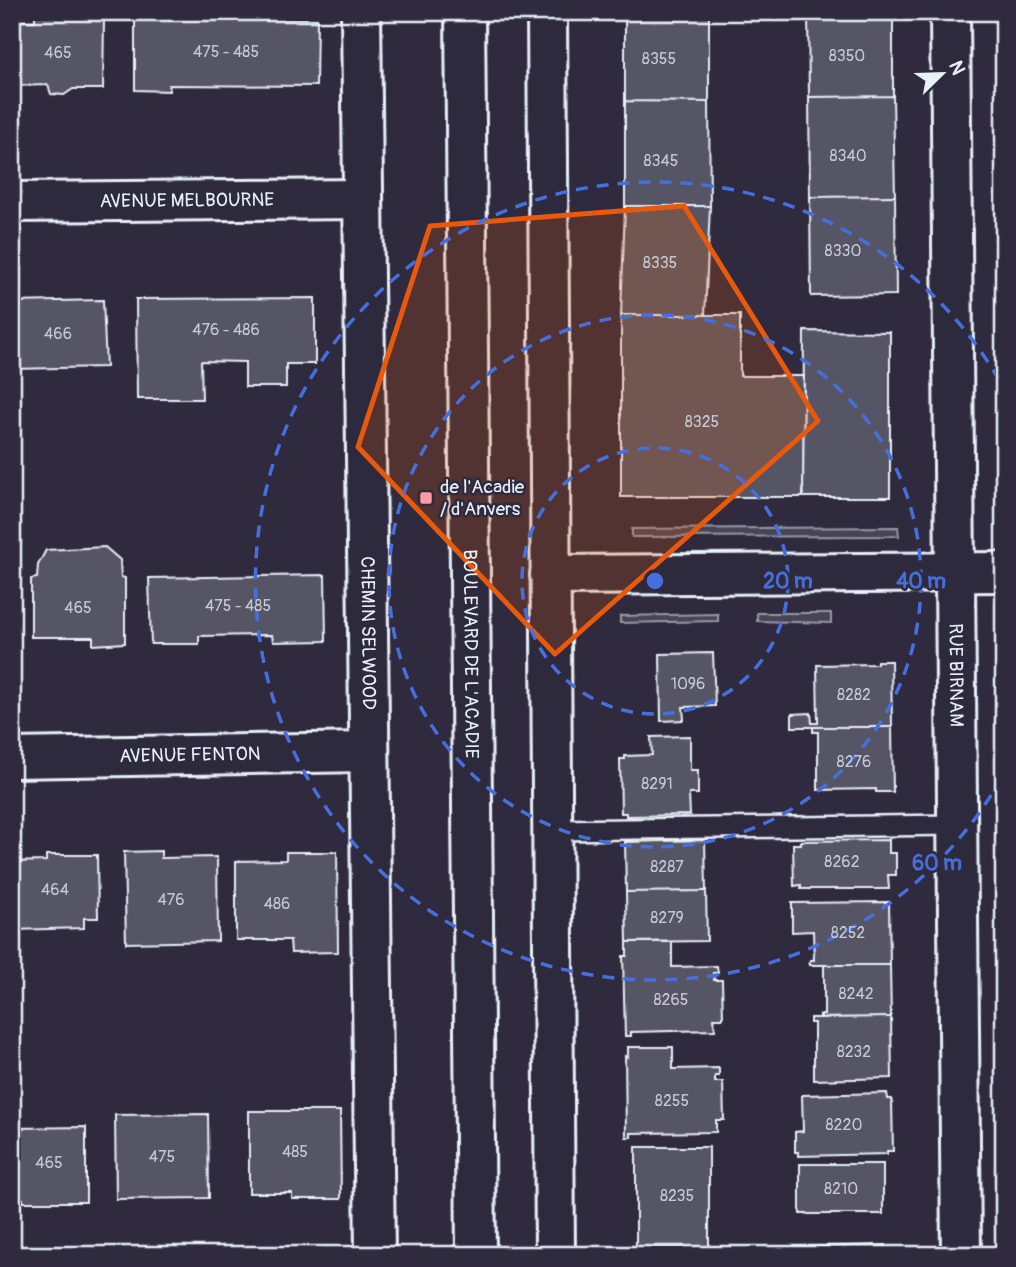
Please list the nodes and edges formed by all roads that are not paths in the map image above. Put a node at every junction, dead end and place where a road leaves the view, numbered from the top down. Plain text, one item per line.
1 (361, 12) edge
2 (465, 12) edge
3 (547, 12) edge
4 (950, 12) edge
5 (363, 199) junction
6 (12, 202) edge
7 (1004, 572) edge
8 (955, 573) junction
9 (550, 575) junction
10 (369, 752) junction
11 (12, 758) edge
12 (957, 825) junction
13 (552, 830) junction
14 (375, 1255) edge
15 (476, 1255) edge
16 (555, 1255) edge
17 (961, 1255) edge

1 - 5 street, CHEMIN SELWOOD
2 - 15 street, BOULEVARD DE L'ACADIE
3 - 9 street
4 - 8 street, RUE BIRNAM
5 - 6 street, AVENUE MELBOURNE
5 - 10 street, CHEMIN SELWOOD
7 - 8 street
8 - 9 street
8 - 12 street, RUE BIRNAM
9 - 13 street
10 - 11 street, AVENUE FENTON
10 - 14 street, CHEMIN SELWOOD
12 - 13 lane
12 - 17 street, RUE BIRNAM
13 - 16 street

